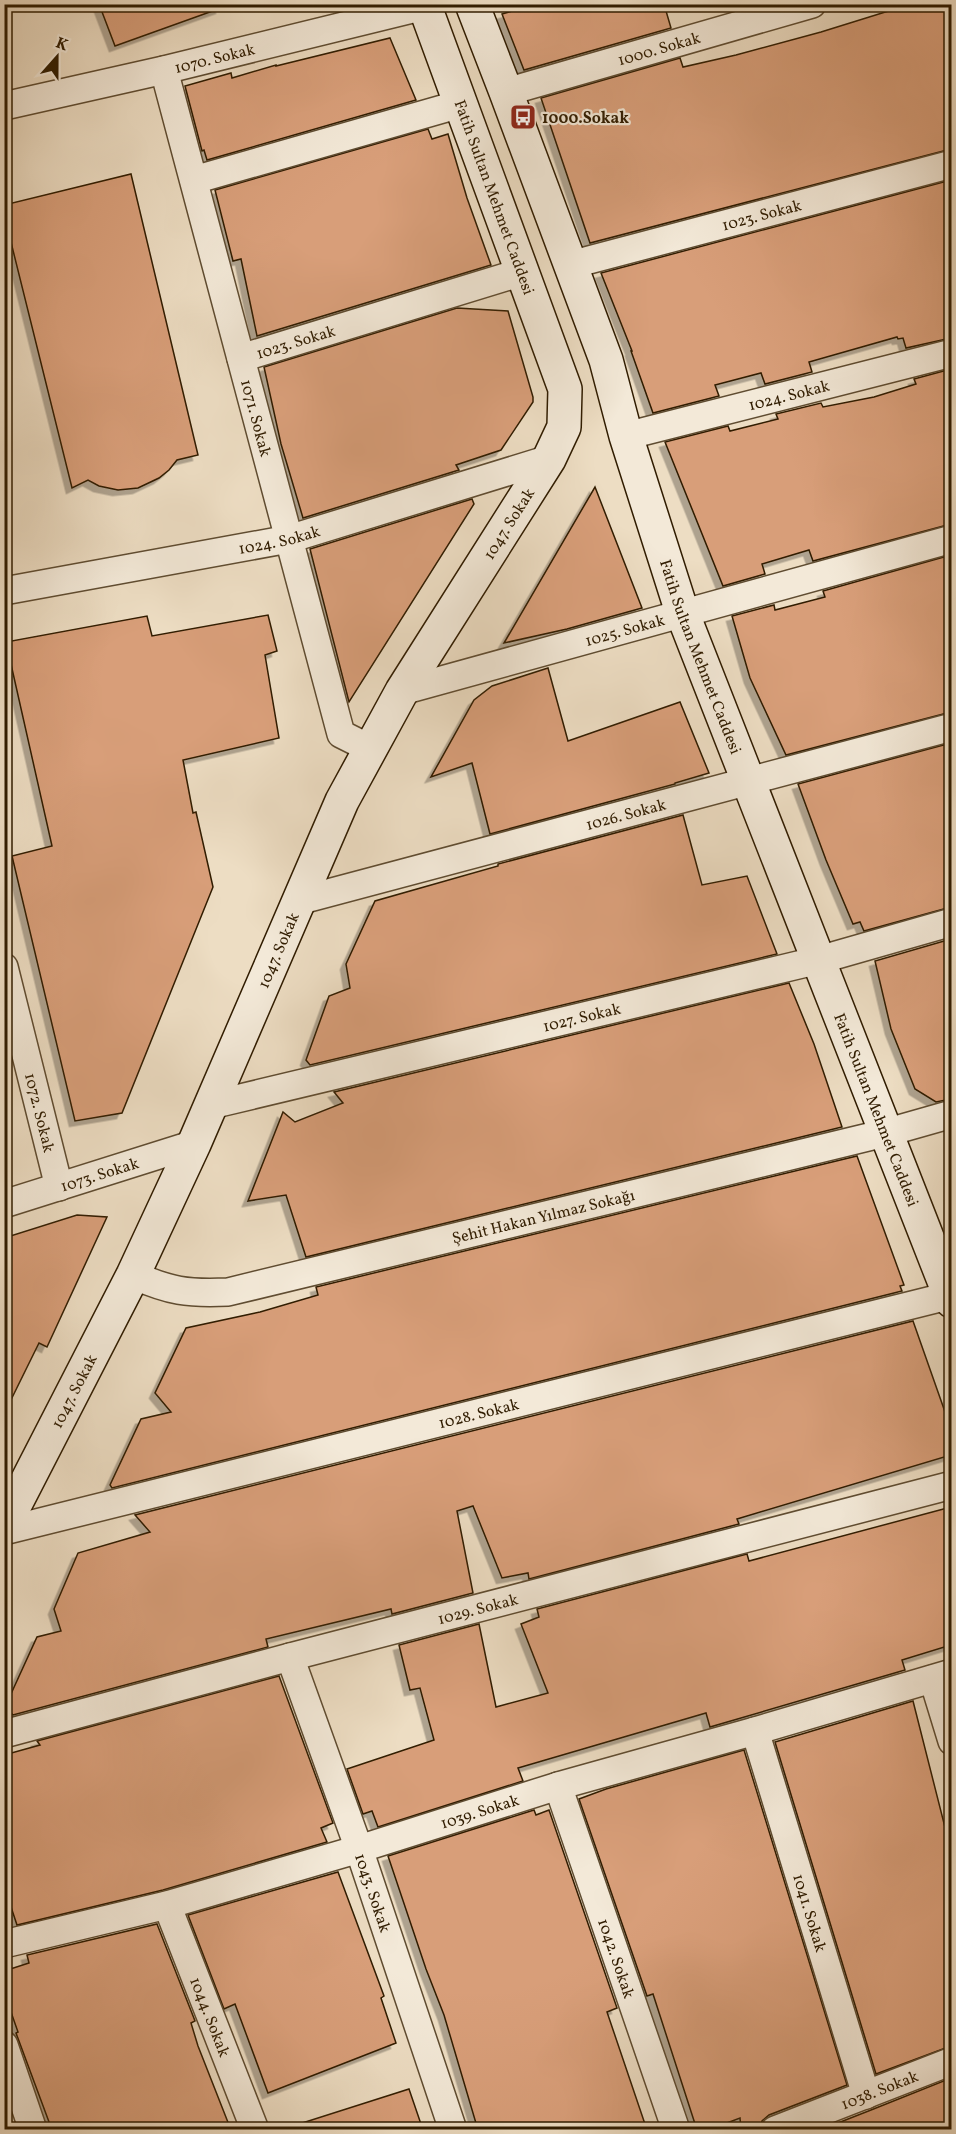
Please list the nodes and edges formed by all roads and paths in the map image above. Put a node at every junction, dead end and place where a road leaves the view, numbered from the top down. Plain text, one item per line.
1 (472, 4) edge
2 (812, 4) edge
3 (424, 5) edge
4 (164, 70) junction
5 (506, 92) junction
6 (460, 104) junction
7 (4, 106) edge
8 (951, 164) edge
9 (194, 180) junction
10 (570, 265) junction
11 (522, 272) junction
12 (951, 353) edge
13 (241, 358) junction
14 (565, 389) joint
15 (626, 436) junction
16 (549, 459) junction
17 (289, 539) junction
18 (951, 539) edge
19 (4, 591) edge
20 (682, 612) junction
21 (402, 691) junction
22 (951, 727) edge
23 (369, 748) junction
24 (749, 781) junction
25 (298, 900) junction
26 (951, 922) edge
27 (819, 960) junction
28 (4, 968) edge
29 (211, 1104) junction
30 (951, 1114) edge
31 (885, 1133) junction
32 (194, 1144) junction
33 (59, 1187) junction
34 (4, 1204) edge
35 (133, 1275) junction
36 (951, 1297) edge
37 (951, 1485) edge
38 (4, 1526) edge
39 (4, 1531) edge
40 (290, 1657) junction
41 (942, 1676) edge
42 (755, 1731) junction
43 (4, 1734) edge
44 (951, 1741) edge
45 (558, 1786) junction
46 (358, 1849) junction
47 (166, 1905) junction
48 (4, 1944) edge
49 (4, 2045) edge
50 (951, 2061) edge
51 (866, 2095) junction
52 (33, 2130) edge
53 (255, 2130) edge
54 (453, 2130) edge
55 (676, 2130) edge
56 (775, 2130) edge

1 - 5 main road, Fatih Sultan Mehmet Caddesi
2 - 5 street, 1000. Sokak
3 - 4 street, 1070. Sokak
3 - 6 main road, Fatih Sultan Mehmet Caddesi
4 - 7 street, 1070. Sokak
4 - 9 street, 1071. Sokak
5 - 10 main road, Fatih Sultan Mehmet Caddesi
6 - 9 street
6 - 11 main road, Fatih Sultan Mehmet Caddesi
8 - 10 street, 1023. Sokak
9 - 13 street, 1071. Sokak
10 - 15 main road, Fatih Sultan Mehmet Caddesi
11 - 13 street, 1023. Sokak
11 - 14 main road, Fatih Sultan Mehmet Caddesi
12 - 15 street, 1024. Sokak
13 - 17 street, 1071. Sokak
14 - 16 main road, 1047. Sokak
15 - 20 main road, Fatih Sultan Mehmet Caddesi
16 - 17 street, 1024. Sokak
16 - 21 main road, 1047. Sokak
17 - 19 street, 1024. Sokak
17 - 23 street, 1071. Sokak
18 - 20 street, 1025. Sokak
20 - 21 street, 1025. Sokak
20 - 24 main road, Fatih Sultan Mehmet Caddesi
21 - 23 main road, 1047. Sokak
22 - 24 street, 1026. Sokak
23 - 25 main road, 1047. Sokak
24 - 25 street, 1026. Sokak
24 - 27 main road, Fatih Sultan Mehmet Caddesi
25 - 29 main road, 1047. Sokak
26 - 27 street, 1027. Sokak
27 - 29 street, 1027. Sokak
27 - 31 main road, Fatih Sultan Mehmet Caddesi
28 - 33 street, 1072. Sokak
29 - 32 main road, 1047. Sokak
30 - 31 street, Şehit Hakan Yılmaz Sokağı
31 - 35 street, Şehit Hakan Yılmaz Sokağı
31 - 36 main road, Fatih Sultan Mehmet Caddesi
32 - 33 street, 1073. Sokak
32 - 35 main road, 1047. Sokak
33 - 34 street, 1073. Sokak
35 - 38 main road, 1047. Sokak
36 - 39 street, 1028. Sokak
37 - 40 street, 1029. Sokak
40 - 43 street, 1029. Sokak
40 - 46 street, 1043. Sokak
41 - 42 street, 1039. Sokak
41 - 44 street
42 - 45 street, 1039. Sokak
42 - 51 street, 1041. Sokak
45 - 46 street, 1039. Sokak
45 - 55 street, 1042. Sokak
46 - 47 street, 1039. Sokak
46 - 54 street, 1043. Sokak
47 - 48 street, 1039. Sokak
47 - 53 street, 1044. Sokak
49 - 52 street
50 - 51 street, 1038. Sokak
51 - 56 street, 1038. Sokak

